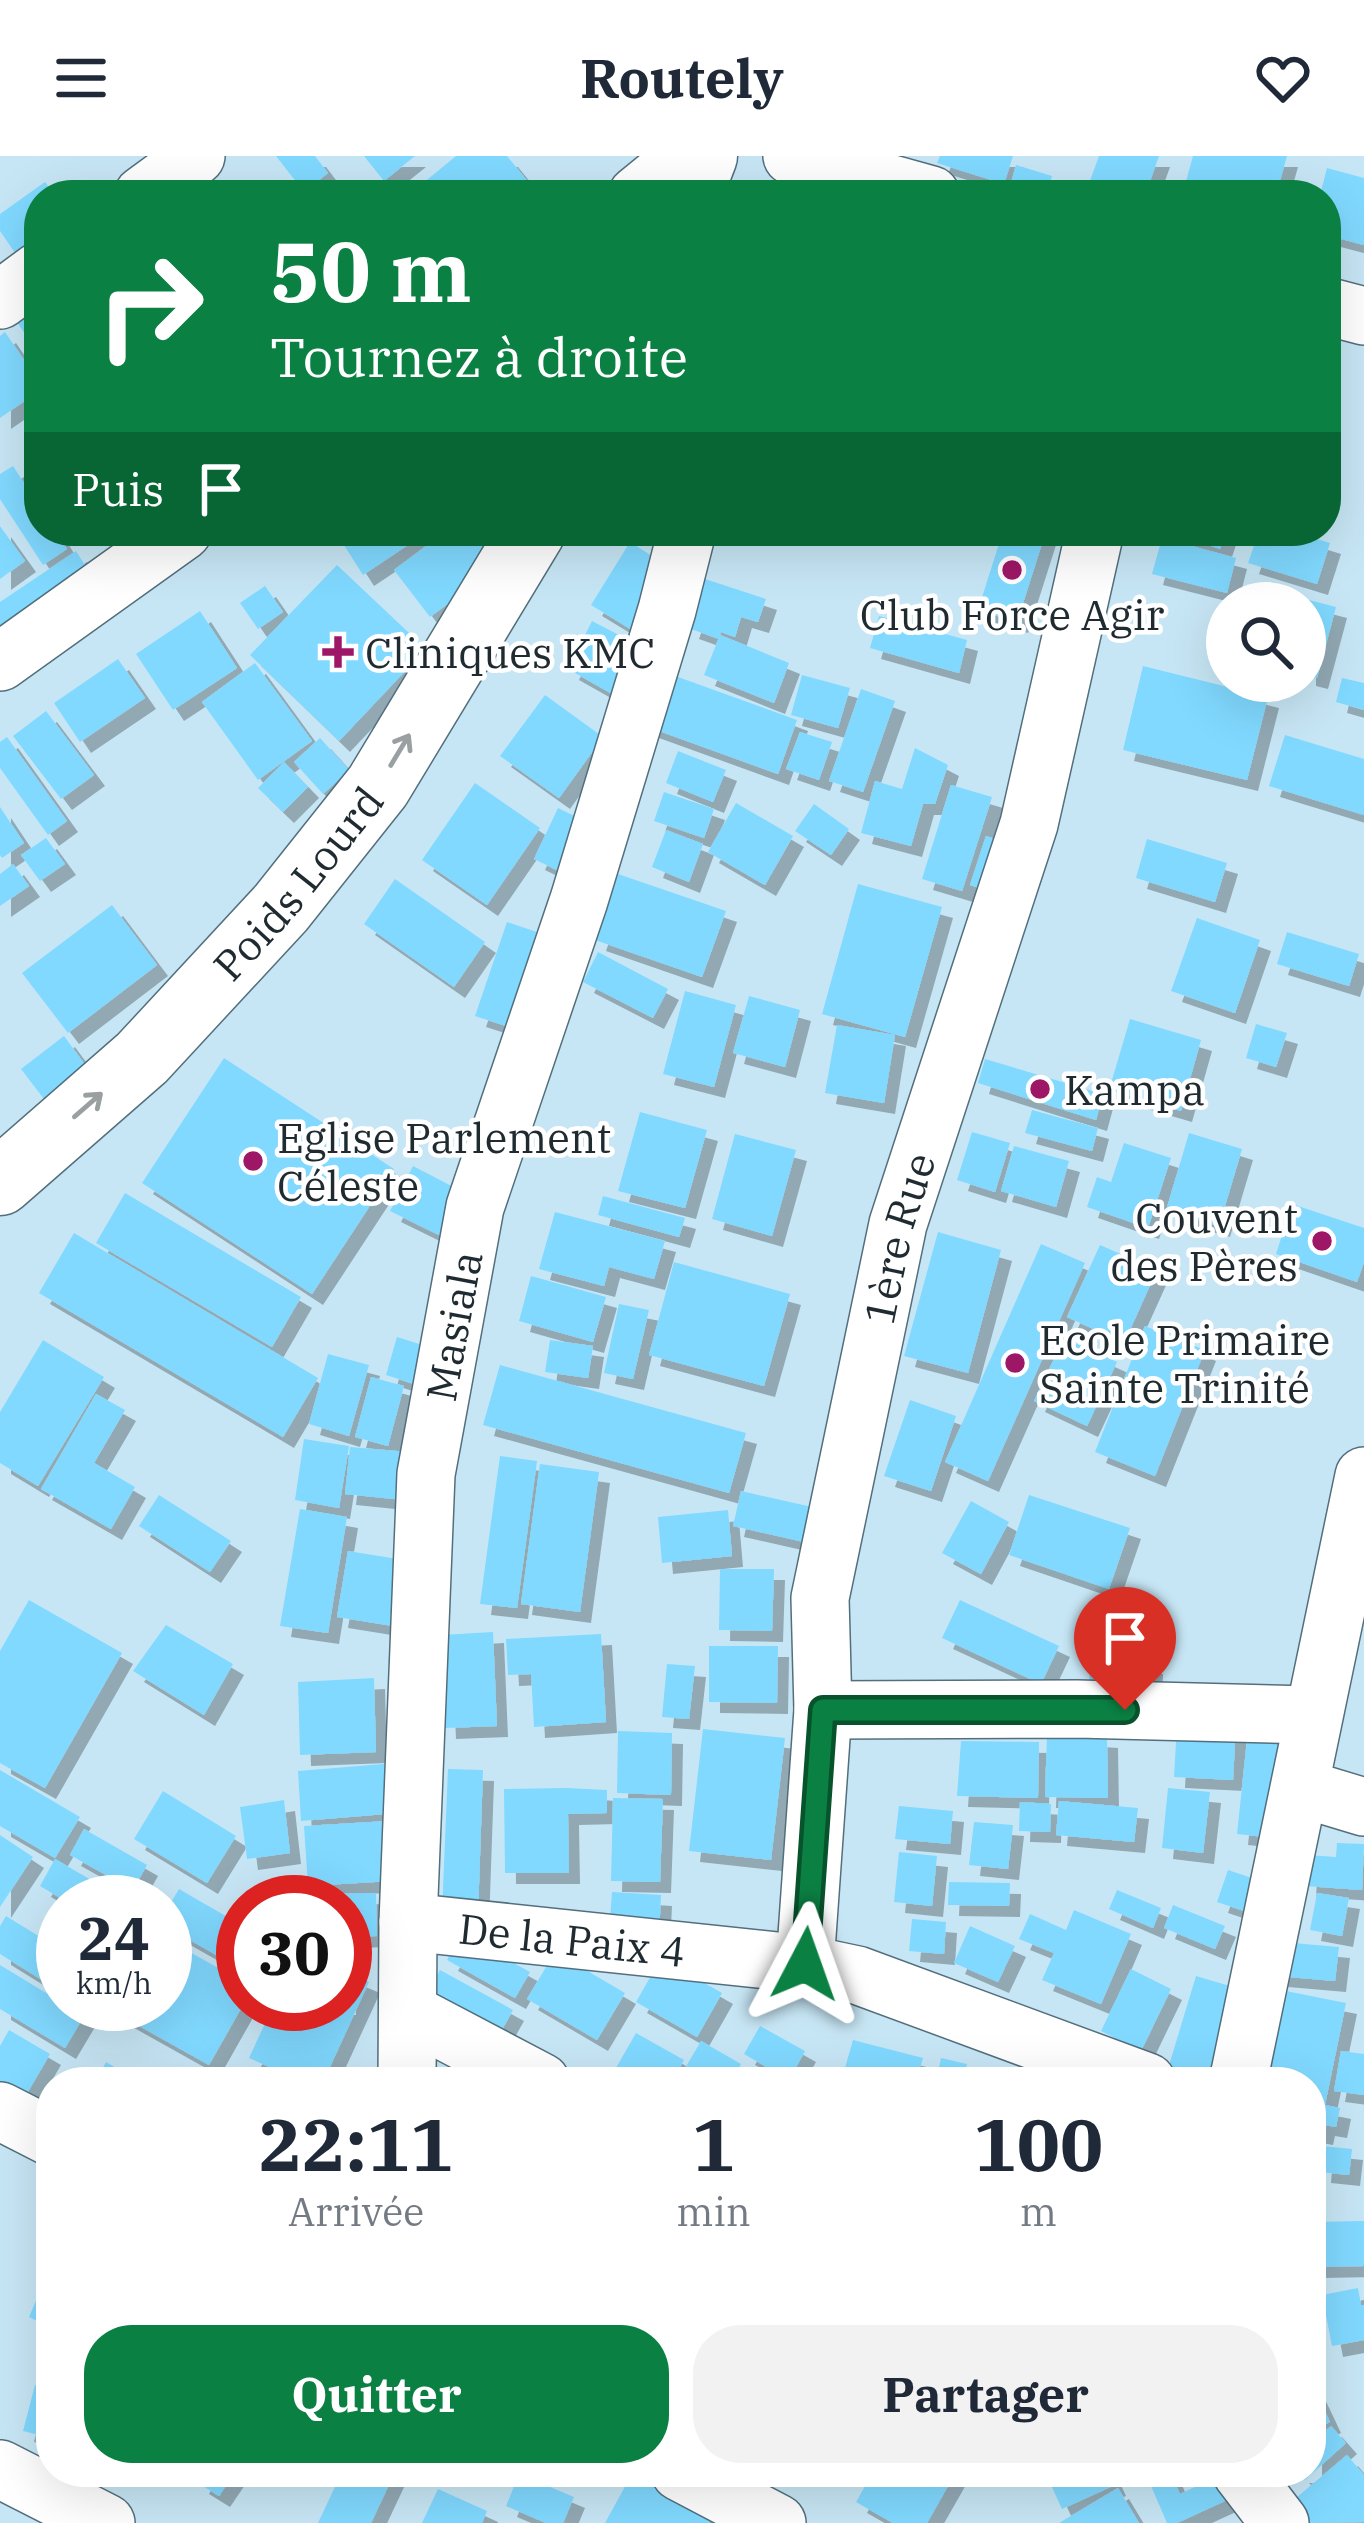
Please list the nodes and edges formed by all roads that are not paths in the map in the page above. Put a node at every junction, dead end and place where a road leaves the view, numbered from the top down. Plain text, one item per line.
1 (196, 156) edge
2 (685, 156) edge
3 (792, 156) edge
4 (163, 180) edge
5 (655, 180) edge
6 (878, 180) edge
7 (162, 546) edge
8 (523, 546) edge
9 (683, 546) edge
10 (1092, 546) edge
11 (0, 662) edge
12 (0, 1182) edge
13 (1364, 1476) edge
14 (823, 1710) junction
15 (1313, 1714) junction
16 (1301, 1788) junction
17 (1364, 1807) edge
18 (408, 1922) junction
19 (805, 1964) junction
20 (408, 2012) junction
21 (407, 2067) edge
22 (512, 2067) edge
23 (1106, 2067) edge
24 (1241, 2067) edge
25 (0, 2111) edge
26 (36, 2129) edge
27 (0, 2469) edge
28 (709, 2487) edge
29 (1252, 2487) edge
30 (106, 2523) edge
31 (777, 2523) edge
32 (1280, 2523) edge

1 - 4 street
2 - 5 street
3 - 6 street
7 - 11 street
12 -> 8 main road, Poids Lourd
9 - 18 street, Masiala
10 - 14 street, 1ère Rue
13 - 15 street
14 - 15 street
14 - 19 street, 1ère Rue
15 - 16 street
16 - 17 street
16 - 24 street
18 - 19 street, De la Paix 4
18 - 20 street, Masiala
19 - 23 street, De la Paix 4
20 - 21 street, Masiala
20 - 22 street
25 - 26 street
27 - 30 street
28 - 31 street
29 - 32 street

